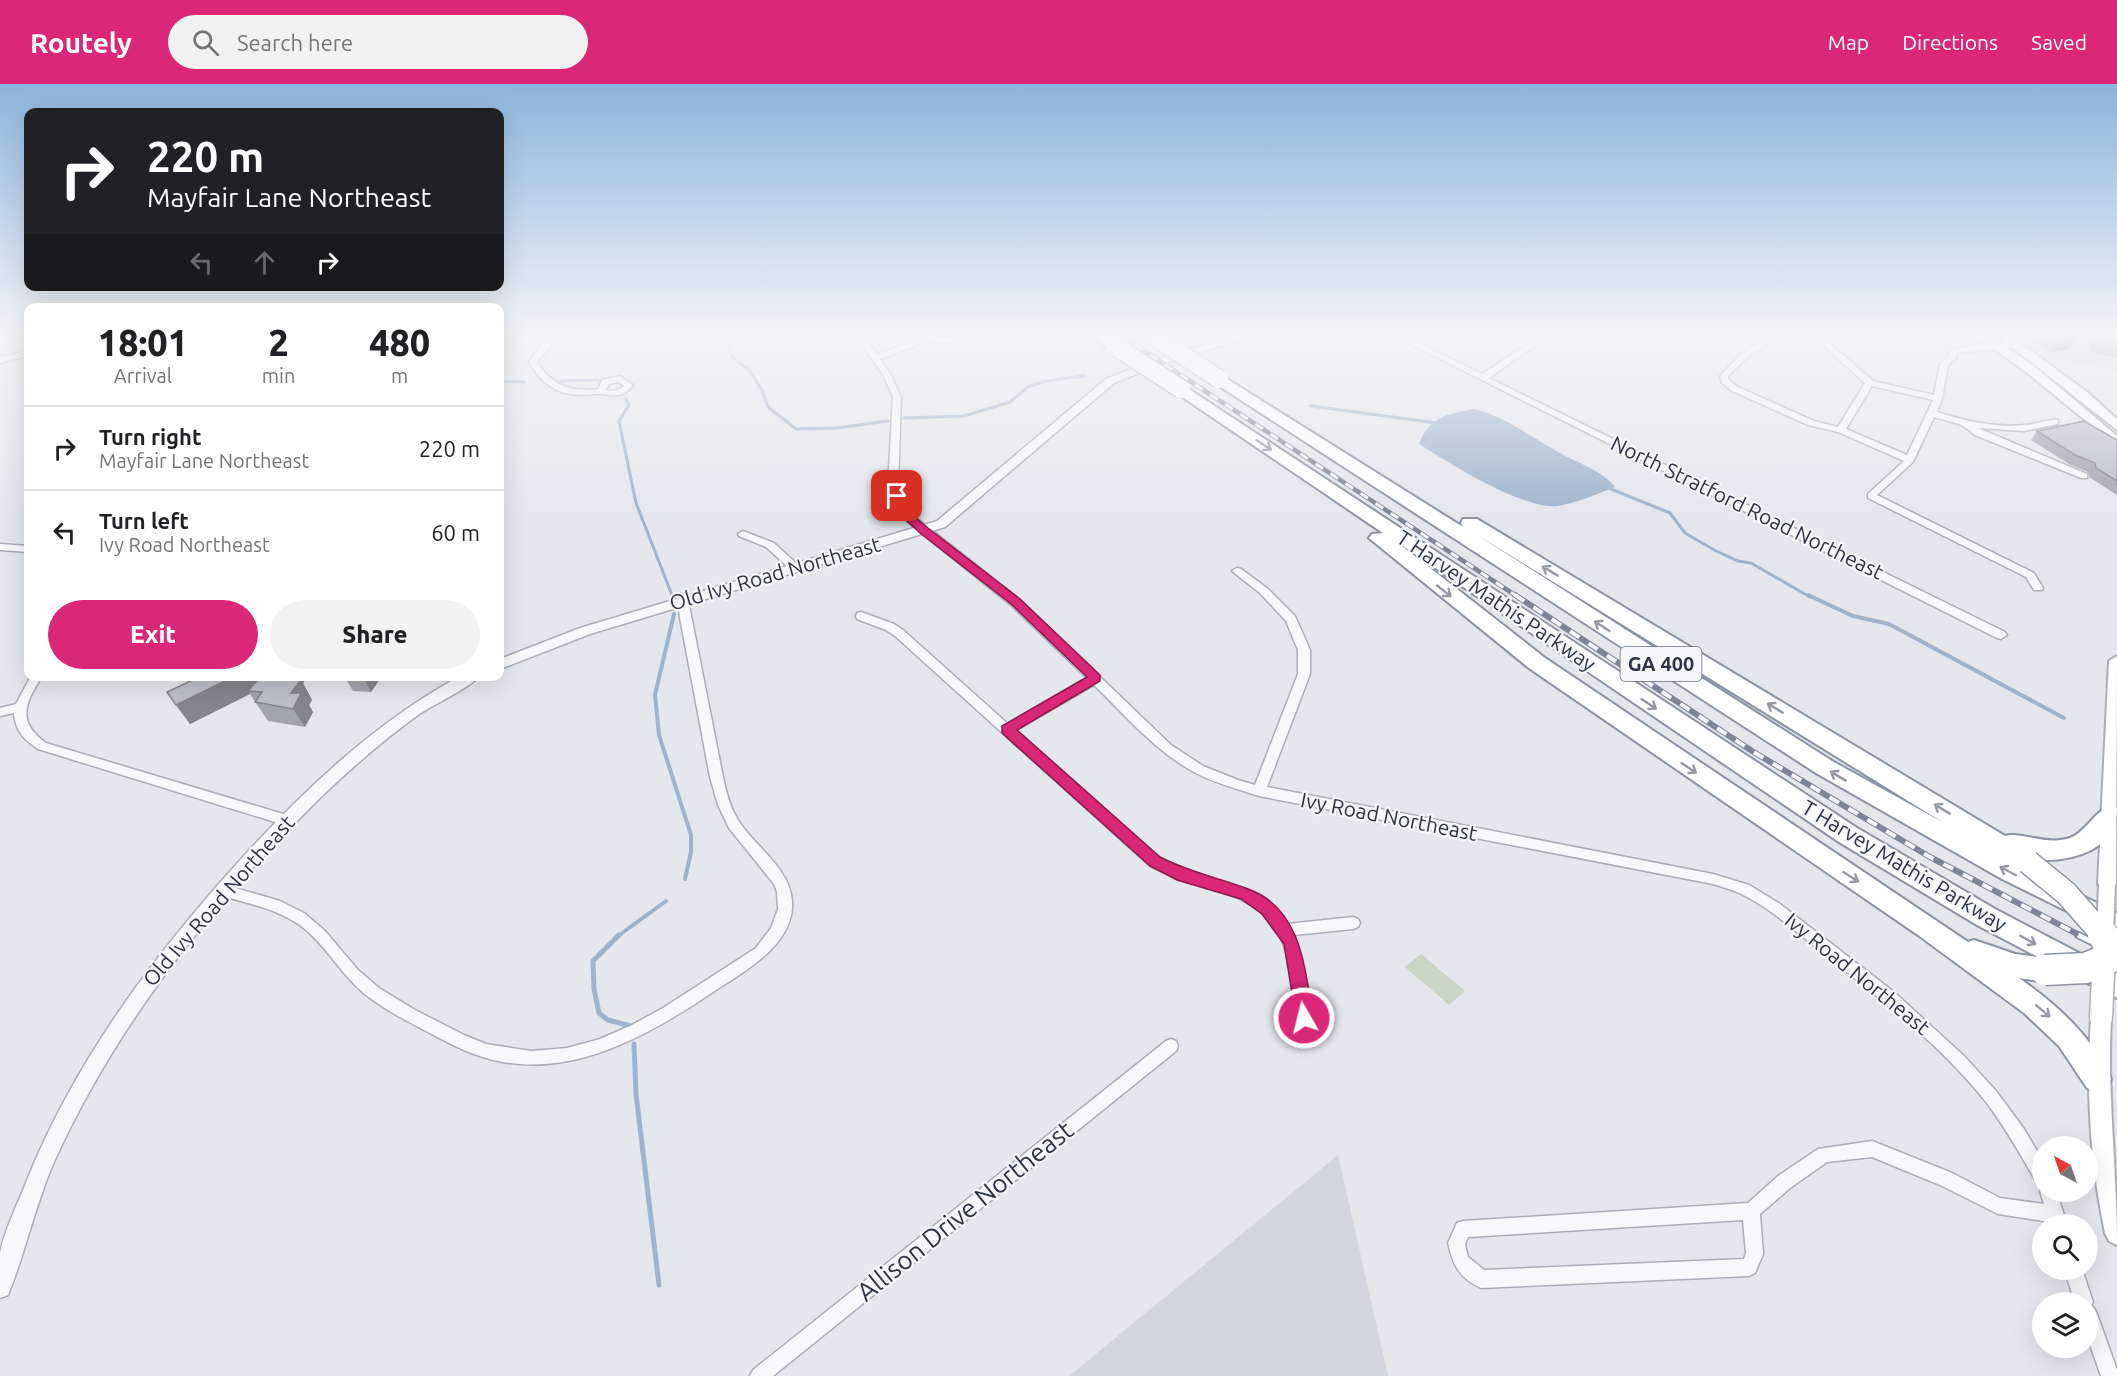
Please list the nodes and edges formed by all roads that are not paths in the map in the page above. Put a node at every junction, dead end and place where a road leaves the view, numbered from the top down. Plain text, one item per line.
1 (896, 395) edge
2 (1093, 395) edge
3 (1190, 395) edge
4 (1244, 395) edge
5 (1249, 395) edge
6 (1518, 395) edge
7 (1749, 395) edge
8 (1862, 395) edge
9 (1922, 395) edge
10 (1939, 395) edge
11 (2061, 395) edge
12 (2083, 395) edge
13 (1938, 399) junction
14 (1932, 413) junction
15 (1964, 422) junction
16 (2055, 422) dead end
17 (2117, 426) edge
18 (1841, 430) junction
19 (2117, 442) edge
20 (1910, 460) junction
21 (2084, 476) dead end
22 (1321, 484) junction
23 (924, 531) junction
24 (743, 534) dead end
25 (0, 547) edge
26 (24, 549) edge
27 (795, 568) junction
28 (1237, 571) dead end
29 (2038, 588) dead end
30 (683, 600) junction
31 (861, 616) dead end
32 (2001, 635) dead end
33 (2117, 661) edge
34 (504, 662) edge
35 (1095, 678) junction
36 (33, 681) edge
37 (463, 681) edge
38 (20, 707) junction
39 (0, 712) edge
40 (1007, 730) junction
41 (1259, 791) junction
42 (2110, 815) junction
43 (288, 821) junction
44 (1977, 830) junction
45 (2107, 884) junction
46 (222, 890) junction
47 (2117, 909) edge
48 (1353, 923) dead end
49 (1927, 927) junction
50 (1285, 930) junction
51 (2113, 948) edge
52 (2117, 988) edge
53 (1304, 1018) dead end
54 (2102, 1018) junction
55 (1171, 1046) dead end
56 (2097, 1079) junction
57 (2032, 1159) edge
58 (1751, 1211) junction
59 (2034, 1214) edge
60 (2117, 1233) edge
61 (0, 1287) edge
62 (2098, 1342) edge
63 (759, 1376) edge
64 (2110, 1376) edge

1 - 23 street, Ivy Road Northeast
2 - 23 street, Old Ivy Road Northeast
3 -> 22 highway, T Harvey Mathis Parkway / GA 400, bridge
51 -> 4 highway, T Harvey Mathis Parkway / GA 400
44 -> 5 highway
6 - 32 street, North Stratford Road Northeast
7 - 18 street
8 - 18 street
9 - 13 street
10 - 13 street
11 - 19 main road
12 - 17 main road
13 - 14 street
14 - 15 street
14 - 20 street
15 - 16 street
15 - 21 street
18 - 20 street
20 - 29 street
22 -> 49 highway
22 -> 52 highway, T Harvey Mathis Parkway / GA 400
23 - 27 street, Old Ivy Road Northeast
23 - 35 street, Ivy Road Northeast
24 - 27 street
25 - 26 street
27 - 30 street, Old Ivy Road Northeast
28 - 41 street
30 - 34 street, Old Ivy Road Northeast
30 - 46 street
31 - 40 street
33 - 42 main road
35 - 40 street
35 - 41 street, Ivy Road Northeast
36 - 38 street
37 - 43 street, Old Ivy Road Northeast
38 - 39 street
38 - 43 street
40 - 50 street
41 - 57 street, Ivy Road Northeast
42 - 44 highway
42 - 45 main road
43 - 46 street, Old Ivy Road Northeast
44 - 51 highway, bridge
45 - 47 highway
45 - 51 main road, bridge
46 - 61 street, Old Ivy Road Northeast
48 - 50 street
49 - 51 highway, bridge
49 -> 56 highway
50 - 53 street
51 - 54 main road, bridge
52 - 54 highway
54 - 56 main road
55 - 63 street, Allison Drive Northeast
56 - 60 main road
58 - 58 street
58 - 59 street
62 - 64 street

